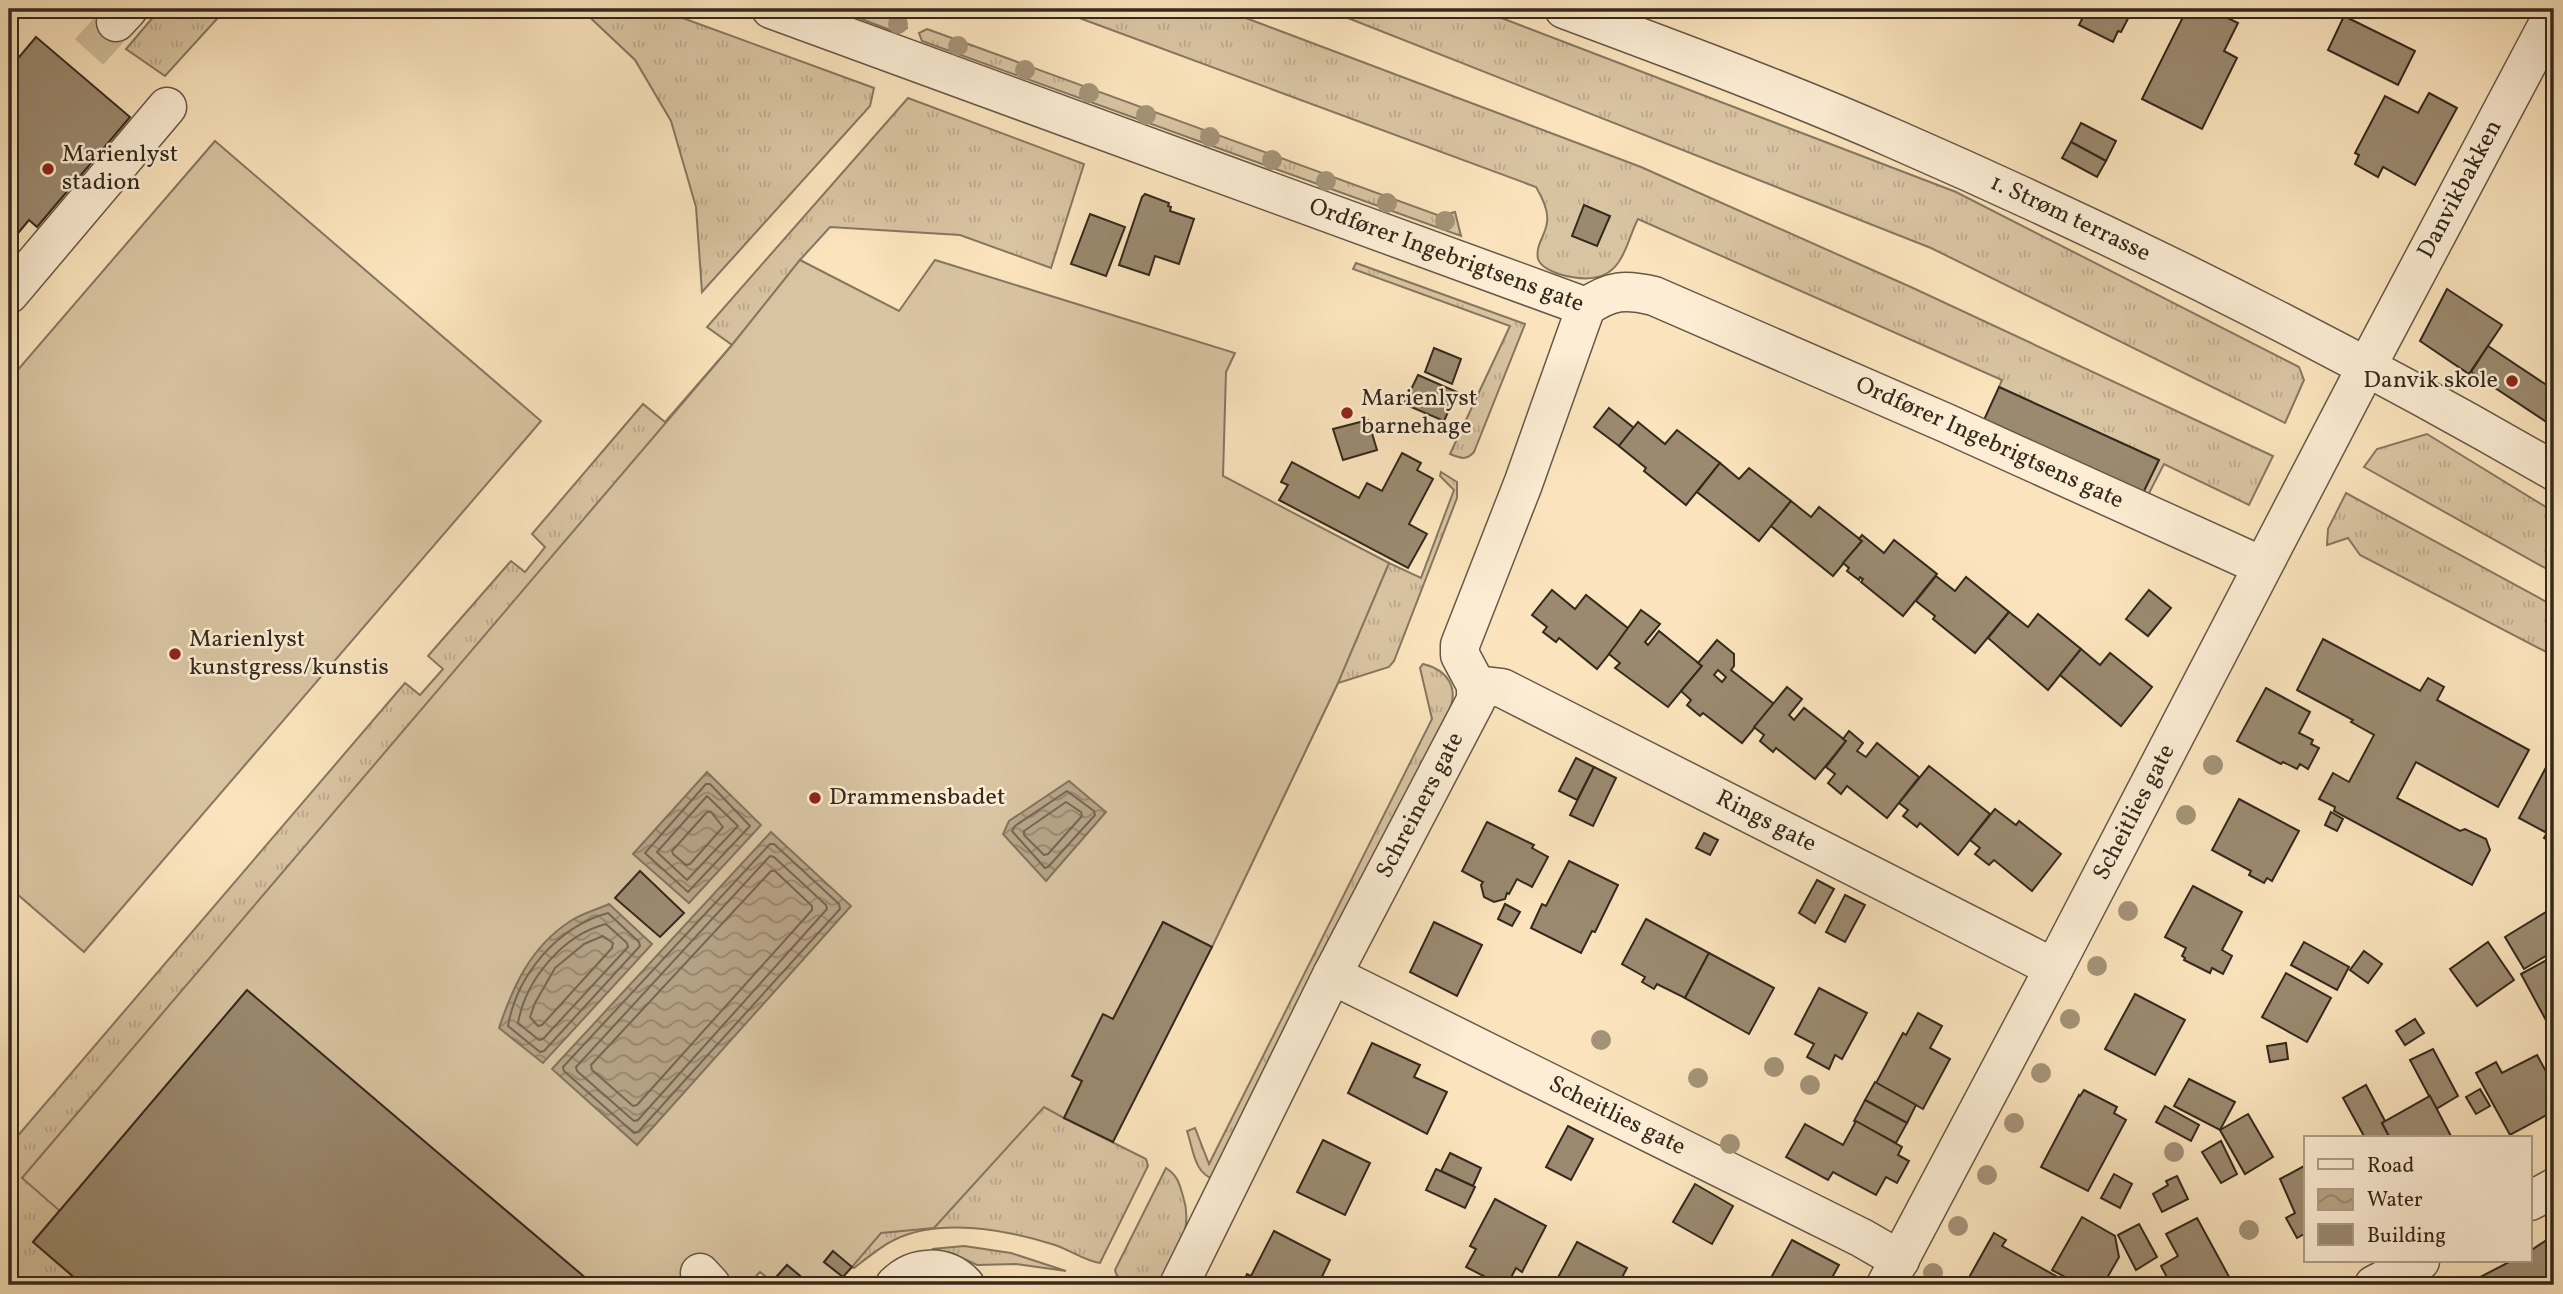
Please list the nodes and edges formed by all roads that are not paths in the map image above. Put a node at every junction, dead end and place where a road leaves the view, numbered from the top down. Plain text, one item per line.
1 (771, 9) edge
2 (1564, 9) edge
3 (2554, 13) edge
4 (167, 107) dead end
5 (9, 294) edge
6 (1586, 307) junction
7 (2367, 366) junction
8 (2554, 471) edge
9 (2262, 566) junction
10 (1476, 685) junction
11 (2054, 968) junction
12 (1332, 975) junction
13 (2554, 1188) edge
14 (2532, 1200) edge
15 (2418, 1262) edge
16 (1893, 1273) edge
17 (895, 1285) edge
18 (965, 1285) edge
19 (1179, 1285) edge
20 (2374, 1285) edge

1 - 6 street, Ordfører Ingebrigtsens gate
2 - 7 street, 1. Strøm terrasse
3 - 7 street, Danvikbakken
4 - 5 street
6 - 9 street, Ordfører Ingebrigtsens gate
6 - 10 street
7 - 8 street, 1. Strøm terrasse
7 - 9 street, Scheitlies gate
9 - 11 street, Scheitlies gate
10 - 11 street, Rings gate
10 - 12 street, Schreiners gate
11 - 16 street, Scheitlies gate
12 - 16 street, Scheitlies gate
12 - 19 street, Schreiners gate
13 - 14 street
15 - 20 street
17 - 18 street

